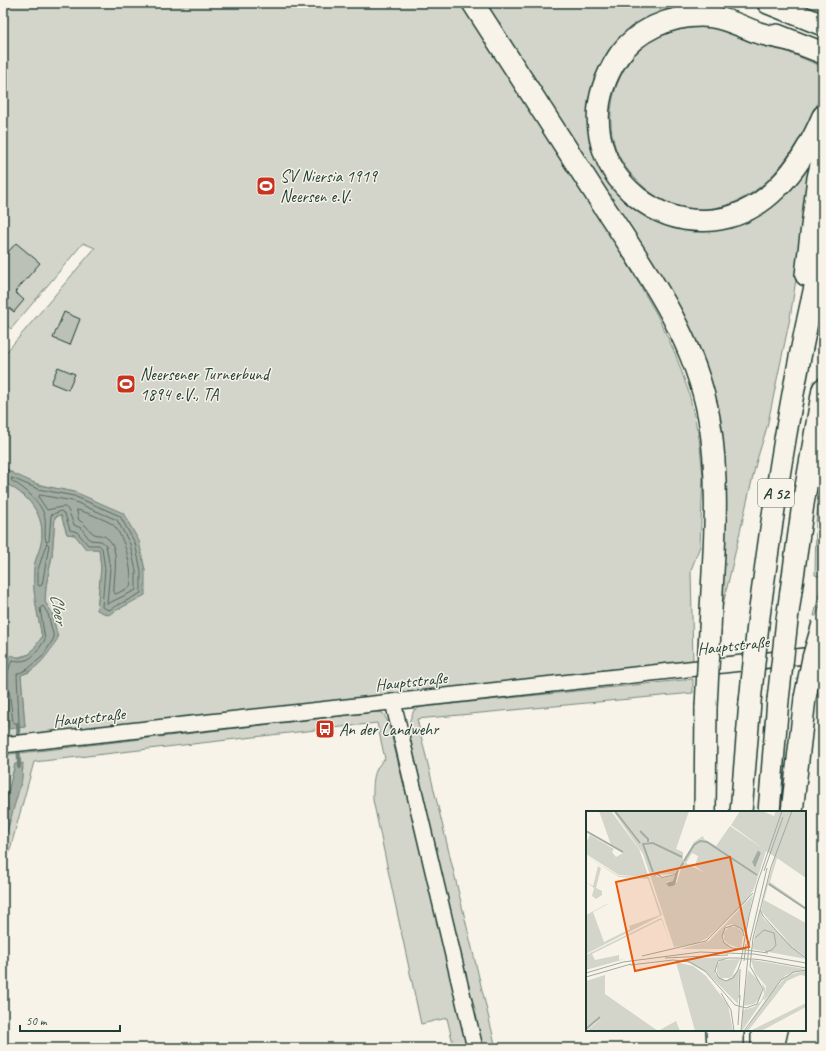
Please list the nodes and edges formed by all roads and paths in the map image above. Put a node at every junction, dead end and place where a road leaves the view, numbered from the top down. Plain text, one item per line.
1 (473, 3) edge
2 (705, 3) edge
3 (768, 3) edge
4 (823, 25) edge
5 (788, 40) junction
6 (823, 54) edge
7 (823, 116) edge
8 (823, 156) edge
9 (823, 253) edge
10 (800, 363) junction
11 (823, 389) edge
12 (823, 624) edge
13 (823, 654) edge
14 (393, 702) junction
15 (3, 746) edge
16 (705, 811) edge
17 (741, 811) edge
18 (769, 811) edge
19 (792, 811) edge
20 (717, 1031) edge
21 (733, 1031) edge
22 (762, 1031) edge
23 (777, 1031) edge
24 (476, 1048) edge
25 (718, 1048) edge
26 (733, 1048) edge
27 (762, 1048) edge
28 (773, 1048) edge

1 - 16 highway, bridge
2 - 5 highway
3 - 4 highway
5 - 6 highway
5 - 7 highway
8 - 10 highway
9 - 10 highway, A 52
10 - 17 highway, A 52, bridge
11 - 18 highway, A 52, bridge
12 - 19 highway, bridge
13 - 14 street, Hauptstraße
14 - 15 street, Hauptstraße
14 - 24 street
20 - 25 highway
21 - 26 highway
22 - 27 highway
23 - 28 highway

